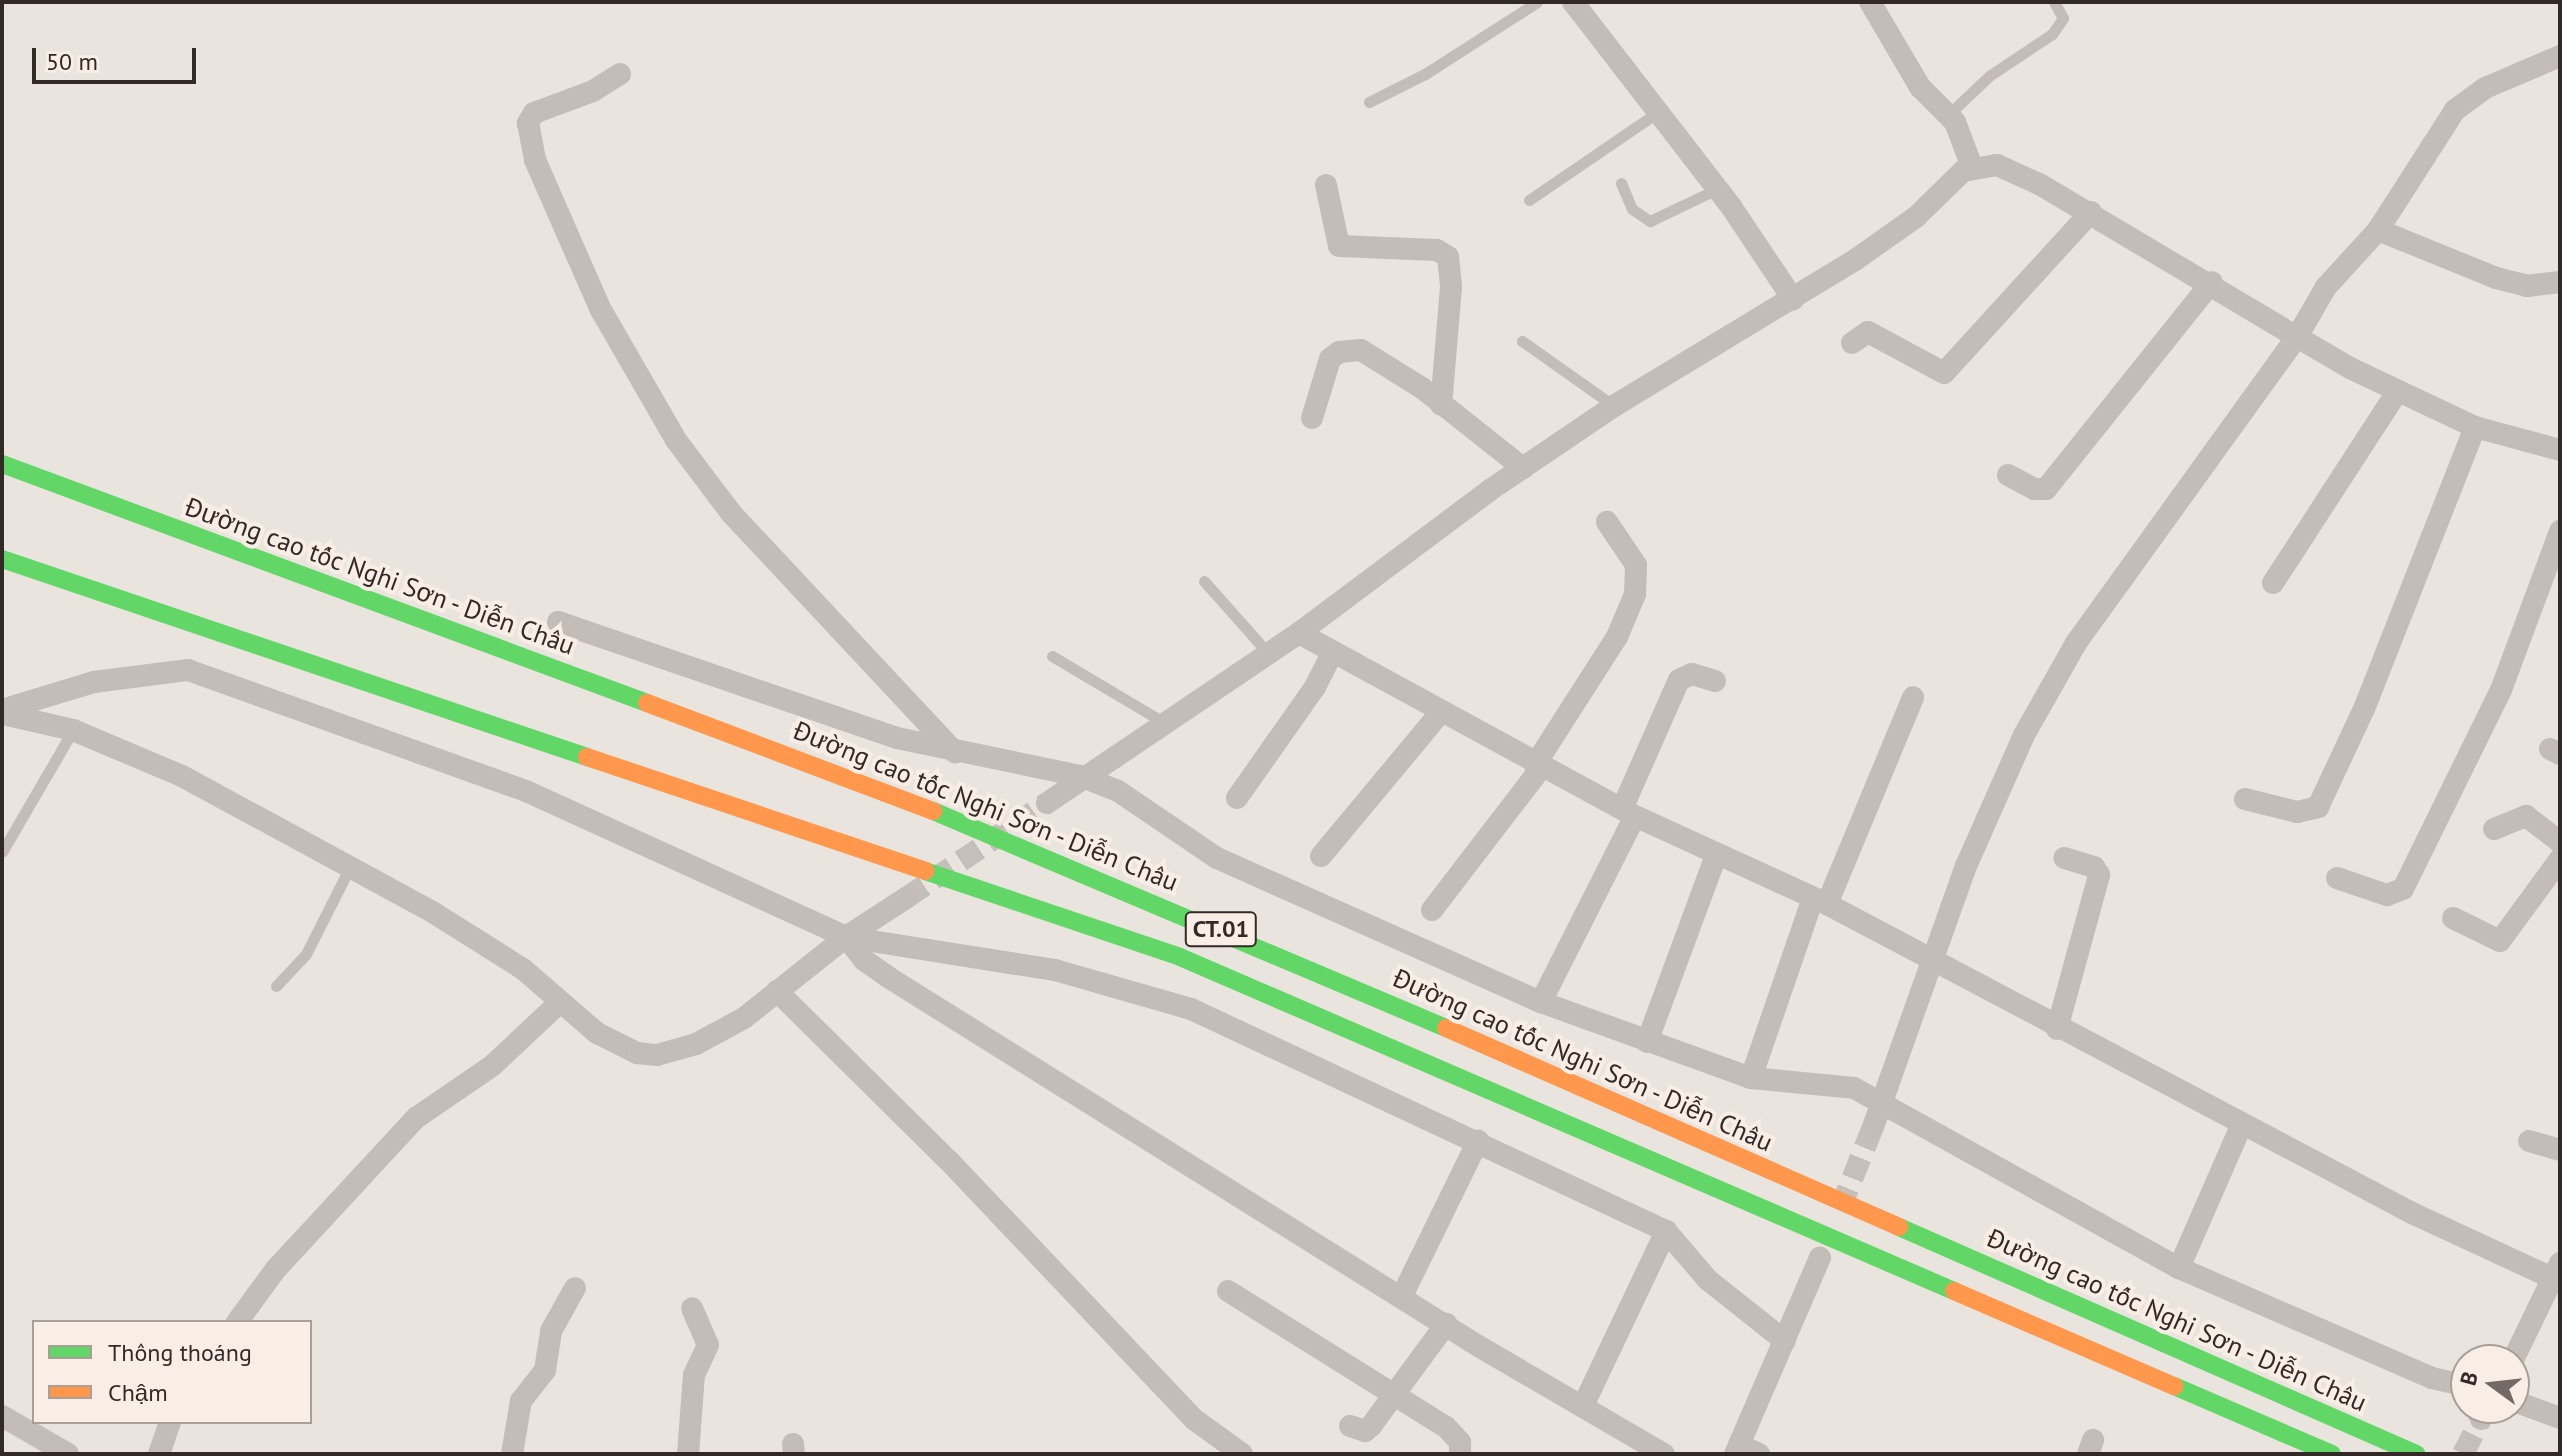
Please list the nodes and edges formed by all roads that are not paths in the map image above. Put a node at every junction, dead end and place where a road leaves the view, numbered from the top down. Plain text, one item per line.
1 (1537, 2) edge
2 (1573, 2) edge
3 (1870, 2) edge
4 (2054, 2) edge
5 (2560, 56) edge
6 (620, 74) dead end
7 (1369, 102) dead end
8 (1658, 112) junction
9 (1949, 114) junction
10 (1972, 167) junction
11 (1621, 183) dead end
12 (1326, 185) dead end
13 (1717, 189) junction
14 (1529, 200) dead end
15 (2091, 212) junction
16 (2378, 230) junction
17 (2212, 282) junction
18 (2560, 282) edge
19 (1793, 299) junction
20 (2297, 337) junction
21 (1522, 341) dead end
22 (1852, 343) dead end
23 (2397, 392) junction
24 (1441, 405) junction
25 (1614, 406) junction
26 (1312, 418) dead end
27 (2475, 427) junction
28 (2560, 450) edge
29 (2, 464) edge
30 (1523, 468) junction
31 (2008, 475) dead end
32 (1607, 522) dead end
33 (2560, 531) edge
34 (2, 559) edge
35 (1204, 581) dead end
36 (2273, 583) dead end
37 (558, 622) dead end
38 (1299, 633) junction
39 (1333, 652) junction
40 (1268, 653) junction
41 (1052, 656) dead end
42 (1715, 681) dead end
43 (1913, 697) dead end
44 (2, 712) edge
45 (1441, 712) junction
46 (1166, 723) junction
47 (73, 730) junction
48 (955, 752) junction
49 (1538, 766) junction
50 (1080, 776) junction
51 (1237, 798) dead end
52 (2245, 799) dead end
53 (1047, 803) tunnel mouth
54 (1628, 812) junction
55 (2494, 829) dead end
56 (2560, 842) edge
57 (2, 852) edge
58 (1716, 855) junction
59 (1321, 856) dead end
60 (2064, 858) dead end
61 (2560, 859) edge
62 (349, 869) junction
63 (2337, 878) dead end
64 (906, 898) tunnel mouth
65 (1820, 901) junction
66 (1432, 910) dead end
67 (2453, 918) dead end
68 (846, 937) junction
69 (1932, 961) junction
70 (276, 986) dead end
71 (777, 991) junction
72 (560, 1002) junction
73 (1541, 1002) junction
74 (2057, 1029) junction
75 (1647, 1042) junction
76 (1751, 1078) junction
77 (1882, 1102) junction
78 (2242, 1124) junction
79 (1873, 1127) tunnel mouth
80 (1478, 1141) junction
81 (2529, 1141) dead end
82 (2560, 1150) edge
83 (1666, 1231) junction
84 (1820, 1258) dead end
85 (2179, 1268) junction
86 (2556, 1270) edge
87 (575, 1288) dead end
88 (1228, 1291) dead end
89 (1402, 1296) junction
90 (692, 1308) dead end
91 (238, 1320) edge
92 (1446, 1324) junction
93 (1785, 1341) junction
94 (2521, 1344) edge
95 (2450, 1382) edge
96 (1394, 1399) junction
97 (1583, 1406) junction
98 (2530, 1407) edge
99 (2, 1416) edge
100 (2560, 1418) edge
101 (169, 1424) edge
102 (1350, 1426) dead end
103 (1744, 1451) edge
104 (68, 1454) edge
105 (159, 1454) edge
106 (512, 1454) edge
107 (688, 1454) edge
108 (1242, 1454) edge
109 (1460, 1454) edge
110 (1664, 1454) edge
111 (2332, 1454) edge
112 (2416, 1454) edge

1 - 7 lane
2 - 8 street
3 - 9 street
4 - 9 lane
5 - 16 street
6 - 48 street
8 - 13 street
8 - 14 lane
9 - 10 street
10 - 15 street
10 - 19 street
11 - 13 lane
12 - 24 street
13 - 19 street
15 - 17 street
15 - 22 street
16 - 18 street
16 - 20 street
17 - 20 street
17 - 31 street
19 - 25 street
20 - 23 street
20 - 69 street
21 - 25 lane
23 - 27 street
23 - 36 street
24 - 26 street
24 - 30 street
25 - 30 street
27 - 28 street
27 - 52 street
29 - 112 highway, Đường cao tốc Nghi Sơn - Diễn Châu / CT.01
30 - 38 street
32 - 49 street
33 - 63 street
34 - 111 highway, CT.01
35 - 40 lane
37 - 48 street
38 - 39 street
38 - 40 street
39 - 45 street
39 - 51 street
40 - 46 street
41 - 46 lane
42 - 54 street
43 - 65 street
44 - 47 street
44 - 68 street
45 - 49 street
45 - 59 street
46 - 50 street
47 - 57 lane
47 - 62 street
48 - 50 street
49 - 54 street
49 - 66 street
50 - 53 street
50 - 73 street
54 - 58 street
54 - 73 street
55 - 56 street
58 - 65 street
58 - 75 street
60 - 74 street
61 - 67 street
62 - 70 lane
62 - 72 street
64 - 68 street
65 - 69 street
65 - 76 street
68 - 71 street
68 - 80 street
68 - 89 street
69 - 74 street
69 - 77 street
71 - 72 street
71 - 108 street
72 - 91 street
73 - 75 street
74 - 78 street
75 - 76 street
76 - 77 street
77 - 79 street
77 - 85 street
78 - 85 street
78 - 86 street
80 - 83 street
80 - 89 street
81 - 82 street
83 - 93 street
83 - 97 street
84 - 93 street
85 - 95 street
86 - 94 street
87 - 106 street
88 - 96 street
89 - 92 street
90 - 107 street
92 - 96 street
92 - 97 street
93 - 103 street
96 - 102 street
96 - 109 street
97 - 110 street
98 - 100 street
99 - 104 street
101 - 105 street

